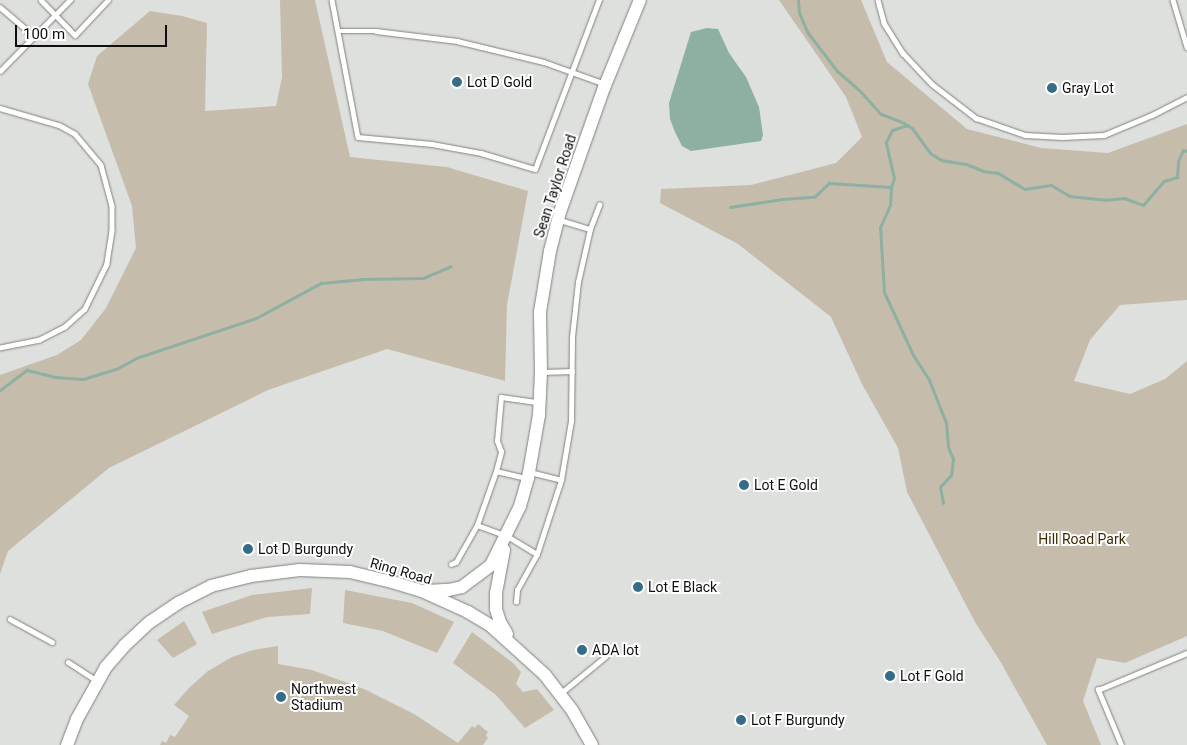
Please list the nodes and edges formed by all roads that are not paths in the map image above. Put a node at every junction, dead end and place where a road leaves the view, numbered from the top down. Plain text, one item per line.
1 (41, 0) edge
2 (70, 0) edge
3 (108, 0) edge
4 (332, 0) edge
5 (599, 0) edge
6 (640, 0) edge
7 (878, 0) edge
8 (1173, 0) edge
9 (0, 6) edge
10 (55, 14) junction
11 (338, 31) junction
12 (34, 36) junction
13 (1187, 47) edge
14 (572, 70) junction
15 (0, 71) edge
16 (606, 84) junction
17 (1187, 97) edge
18 (0, 108) edge
19 (599, 205) dead end
20 (558, 220) junction
21 (590, 229) junction
22 (0, 348) edge
23 (572, 371) junction
24 (541, 372) junction
25 (540, 402) junction
26 (496, 471) junction
27 (528, 475) junction
28 (560, 480) junction
29 (477, 525) junction
30 (507, 536) junction
31 (537, 554) junction
32 (451, 564) dead end
33 (422, 590) junction
34 (516, 602) dead end
35 (10, 619) dead end
36 (52, 642) dead end
37 (514, 645) junction
38 (1187, 653) edge
39 (606, 656) dead end
40 (68, 662) dead end
41 (98, 681) junction
42 (560, 694) junction
43 (67, 745) edge
44 (592, 745) edge
45 (1121, 745) edge

1 - 10 lane
2 - 10 lane
3 - 10 lane
4 - 11 lane
5 - 14 lane
6 - 16 main road, Sean Taylor Road
7 - 17 lane
8 - 13 lane
9 - 12 lane
10 - 12 lane
11 - 14 lane
11 - 14 lane
12 - 15 lane
14 - 16 lane
16 - 20 main road, Sean Taylor Road
18 - 22 lane
19 - 21 lane
20 - 21 lane
20 - 24 main road, Sean Taylor Road
21 - 23 lane
23 - 24 lane
23 - 28 lane
24 - 25 main road, Sean Taylor Road
25 - 26 lane
25 - 27 main road, Sean Taylor Road
26 - 27 lane
26 - 29 lane
27 - 28 lane
27 - 30 main road, Sean Taylor Road
28 - 31 lane
29 - 30 lane
29 - 32 lane
30 - 31 lane
30 - 33 main road, Sean Taylor Road
30 - 37 main road, Sean Taylor Road
31 - 34 lane
33 - 37 main road, Ring Road
33 - 41 main road, Ring Road
35 - 36 lane
37 - 42 main road, Ring Road
38 - 45 lane
39 - 42 lane
40 - 41 lane
41 - 43 main road, Ring Road
42 - 44 main road, Ring Road

